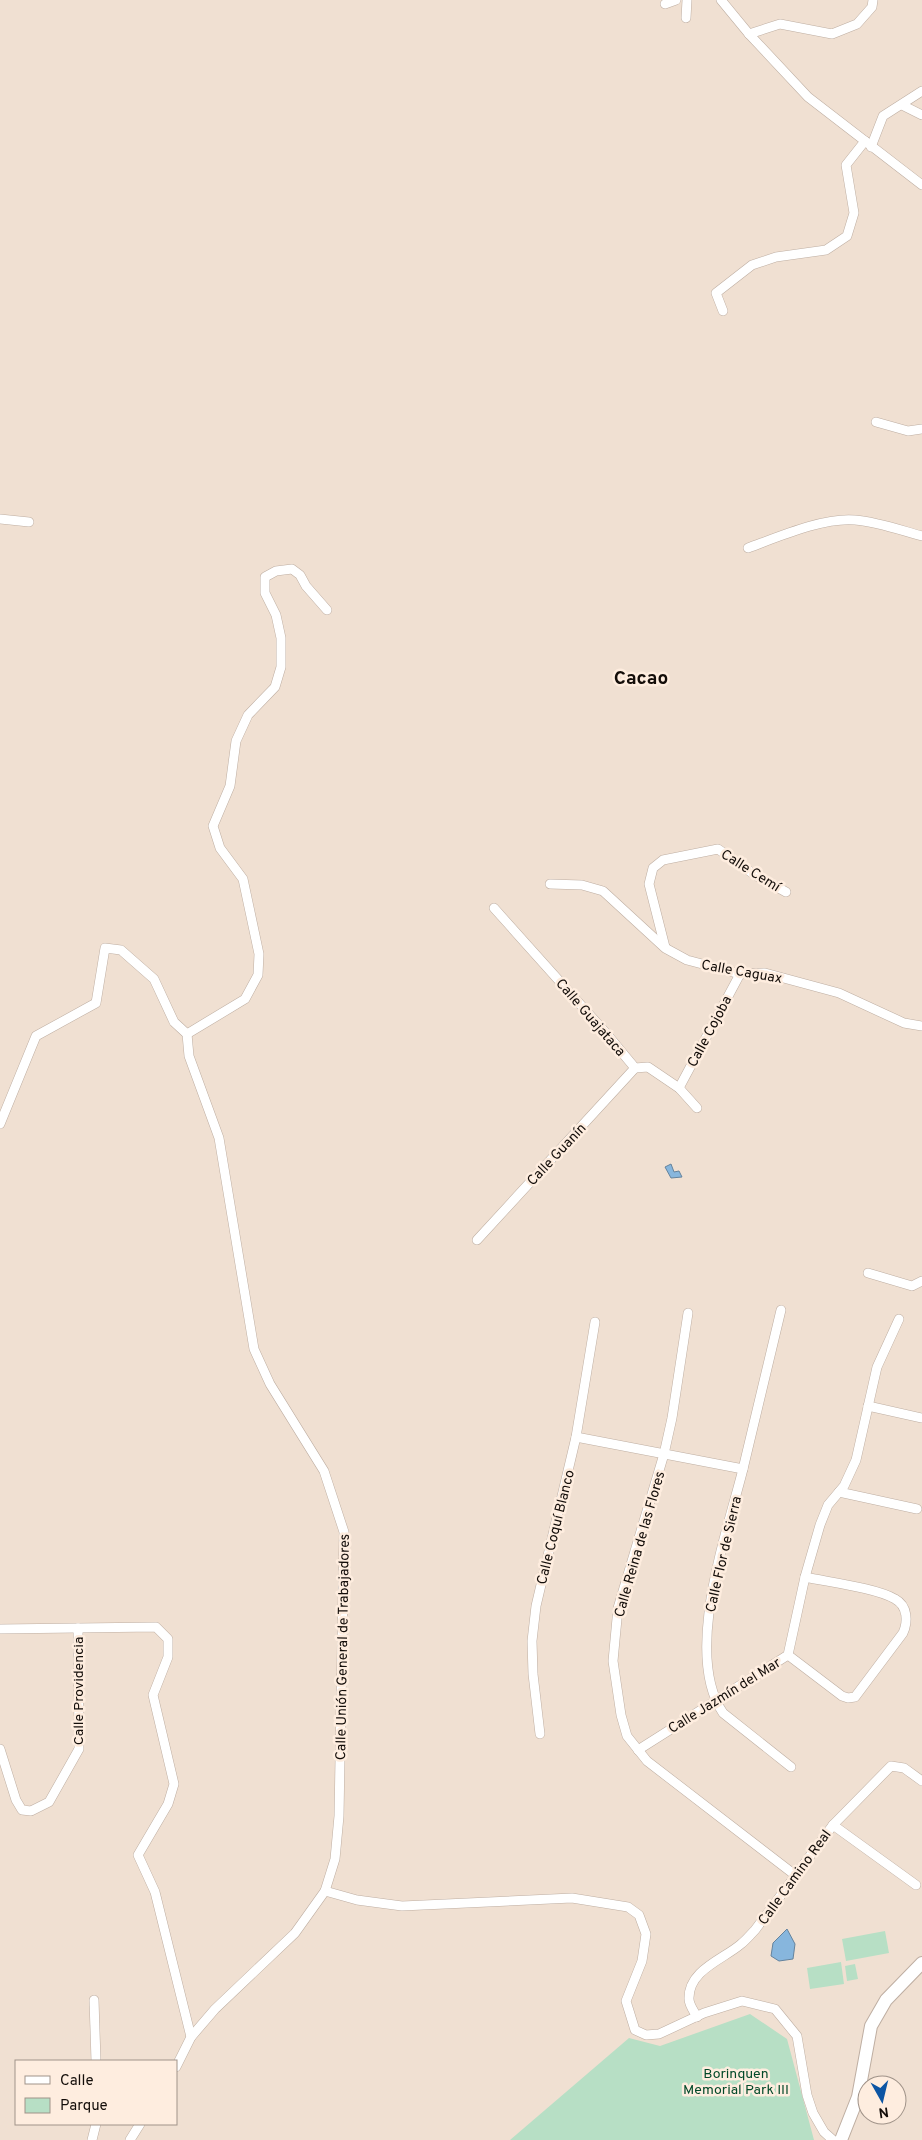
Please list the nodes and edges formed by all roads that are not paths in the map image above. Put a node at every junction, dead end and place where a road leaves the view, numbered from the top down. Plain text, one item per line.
1 (676, 0) edge
2 (686, 0) edge
3 (721, 0) edge
4 (873, 0) edge
5 (665, 4) dead end
6 (686, 18) dead end
7 (749, 34) junction
8 (922, 91) edge
9 (902, 105) junction
10 (922, 115) edge
11 (868, 144) junction
12 (922, 185) edge
13 (723, 311) dead end
14 (876, 422) dead end
15 (922, 429) edge
16 (0, 519) edge
17 (29, 522) dead end
18 (922, 536) edge
19 (748, 548) dead end
20 (327, 610) dead end
21 (550, 884) dead end
22 (786, 892) dead end
23 (494, 908) dead end
24 (665, 948) junction
25 (740, 974) junction
26 (922, 1026) edge
27 (187, 1034) junction
28 (635, 1068) junction
29 (679, 1088) junction
30 (698, 1108) dead end
31 (0, 1124) edge
32 (477, 1240) dead end
33 (868, 1273) dead end
34 (922, 1281) edge
35 (781, 1310) dead end
36 (688, 1313) dead end
37 (899, 1319) dead end
38 (595, 1322) dead end
39 (868, 1406) junction
40 (922, 1418) edge
41 (576, 1437) junction
42 (664, 1454) junction
43 (743, 1469) junction
44 (839, 1492) junction
45 (917, 1509) dead end
46 (805, 1577) junction
47 (78, 1628) junction
48 (0, 1629) edge
49 (788, 1655) junction
50 (716, 1702) junction
51 (540, 1734) dead end
52 (0, 1749) edge
53 (638, 1750) junction
54 (791, 1768) dead end
55 (922, 1781) edge
56 (832, 1824) junction
57 (795, 1875) junction
58 (916, 1885) dead end
59 (325, 1891) junction
60 (922, 1963) edge
61 (94, 2000) dead end
62 (697, 2017) junction
63 (191, 2037) junction
64 (96, 2060) edge
65 (178, 2063) edge
66 (96, 2125) edge
67 (139, 2125) edge
68 (92, 2140) edge
69 (130, 2140) edge
70 (833, 2140) edge
71 (841, 2140) edge

1 - 5 street
2 - 6 street
3 - 7 street
4 - 7 street
7 - 11 street
8 - 9 street
9 - 10 street
9 - 11 street
11 - 12 street
11 - 13 street
14 - 15 street
16 - 17 street
18 - 19 street
20 - 27 street
21 - 24 street, Calle Caguax
22 - 24 street, Calle Cemí
23 - 28 street, Calle Guajataca
24 - 25 street, Calle Caguax
25 - 26 street, Calle Caguax
25 - 29 street, Calle Cojoba
27 - 31 street
27 - 59 street, Calle Unión General de Trabajadores
28 - 29 street, Calle Guajataca
28 - 32 street, Calle Guanín
29 - 30 street, Calle Guajataca
33 - 34 street
35 - 43 street, Calle Flor de Sierra
36 - 42 street, Calle Reina de las Flores
37 - 39 street, Calle Jazmín del Mar
38 - 41 street, Calle Coquí Blanco
39 - 40 street
39 - 44 street, Calle Jazmín del Mar
41 - 42 street
41 - 51 street, Calle Coquí Blanco
42 - 43 street
42 - 53 street, Calle Reina de las Flores
43 - 50 street, Calle Flor de Sierra
44 - 45 street
44 - 46 street, Calle Jazmín del Mar
46 - 49 street, Calle Jazmín del Mar
46 - 49 street
47 - 48 street
47 - 52 street, Calle Providencia
47 - 63 street
49 - 50 street, Calle Jazmín del Mar
50 - 53 street, Calle Jazmín del Mar
50 - 54 street, Calle Flor de Sierra
53 - 57 street, Calle Reina de las Flores
55 - 56 street, Calle Camino Real
56 - 57 street, Calle Camino Real
56 - 58 street
57 - 62 street, Calle Camino Real
59 - 62 street
59 - 63 street, Calle Unión General de Trabajadores
60 - 71 street
61 - 64 street
62 - 70 street
63 - 65 street, Calle Unión General de Trabajadores
66 - 68 street
67 - 69 street

